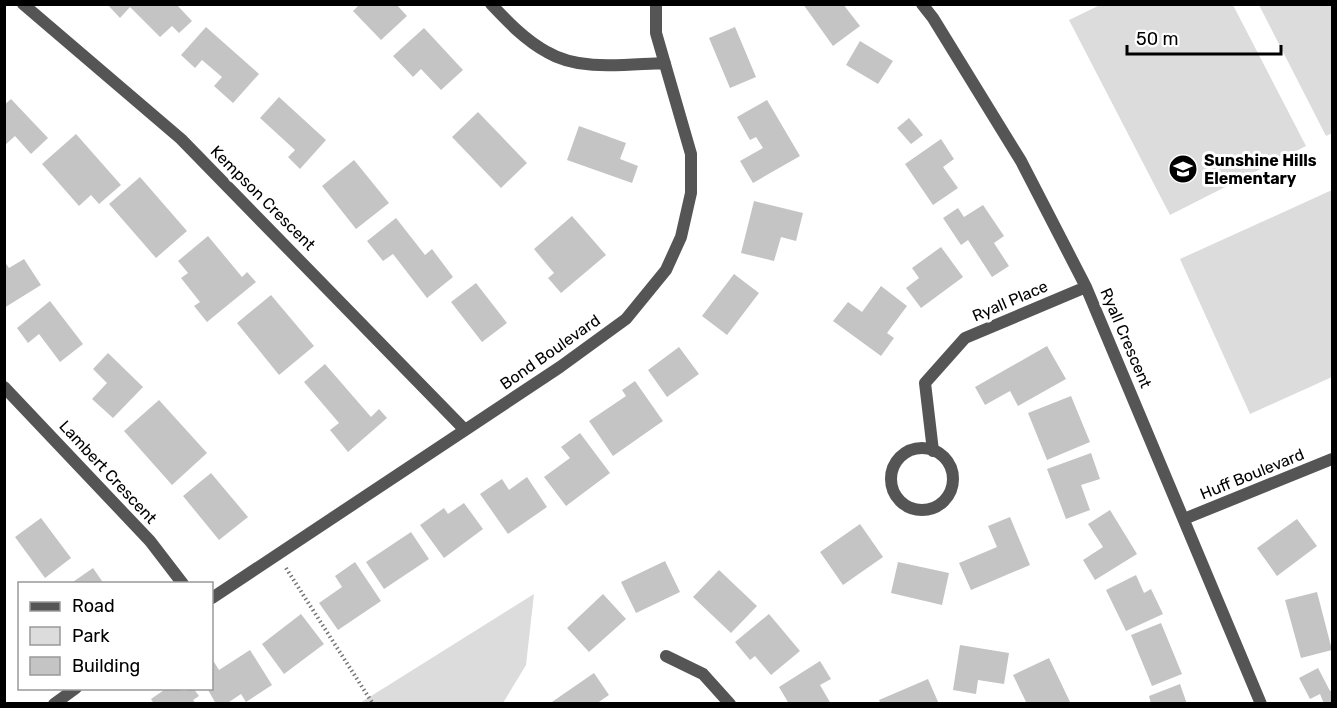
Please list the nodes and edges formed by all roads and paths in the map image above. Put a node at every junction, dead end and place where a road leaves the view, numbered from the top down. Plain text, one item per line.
1 (23, 4) edge
2 (490, 4) edge
3 (656, 4) edge
4 (922, 4) edge
5 (665, 63) junction
6 (1086, 287) junction
7 (4, 387) edge
8 (465, 430) junction
9 (933, 451) junction
10 (1332, 459) edge
11 (1184, 519) junction
12 (283, 563) dead end
13 (181, 582) edge
14 (213, 597) edge
15 (666, 656) dead end
16 (73, 690) edge
17 (54, 704) edge
18 (373, 704) edge
19 (730, 704) edge
20 (1261, 704) edge

1 - 8 street, Kempson Crescent
2 - 5 street
3 - 5 street, Bond Boulevard
4 - 6 street, Ryall Crescent
5 - 8 street, Bond Boulevard
6 - 9 street, Ryall Place
6 - 11 street, Ryall Crescent
7 - 13 street, Lambert Crescent
8 - 14 street, Bond Boulevard
9 - 9 street
10 - 11 street, Huff Boulevard
11 - 20 street, Ryall Crescent
12 - 18 path
15 - 19 street
16 - 17 street

